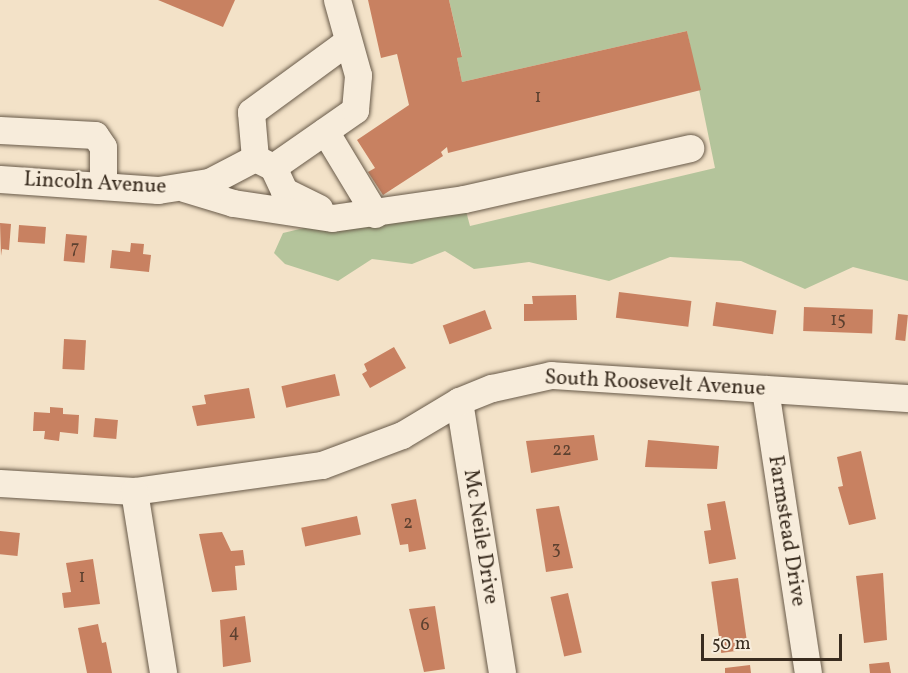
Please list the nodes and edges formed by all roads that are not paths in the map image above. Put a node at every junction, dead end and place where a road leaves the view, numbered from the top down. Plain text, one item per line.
1 (337, 0) edge
2 (348, 41) junction
3 (0, 130) edge
4 (325, 131) junction
5 (690, 148) dead end
6 (264, 162) junction
7 (0, 179) edge
8 (103, 186) junction
9 (184, 188) junction
10 (362, 215) junction
11 (765, 389) junction
12 (908, 398) edge
13 (459, 401) junction
14 (0, 483) edge
15 (134, 491) junction
16 (163, 673) edge
17 (501, 673) edge
18 (808, 673) edge

1 - 2 street
2 - 4 street, Lincoln Avenue
2 - 6 street
3 - 8 street
4 - 6 street, Lincoln Avenue
4 - 10 street
5 - 10 street
6 - 9 street, Lincoln Avenue
6 - 10 street
7 - 8 street, Lincoln Avenue
8 - 9 street, Lincoln Avenue
9 - 10 street
11 - 12 street, South Roosevelt Avenue
11 - 13 street, South Roosevelt Avenue
11 - 18 street, Farmstead Drive
13 - 15 street, South Roosevelt Avenue
13 - 17 street, Mc Neile Drive
14 - 15 street, South Roosevelt Avenue
15 - 16 street

